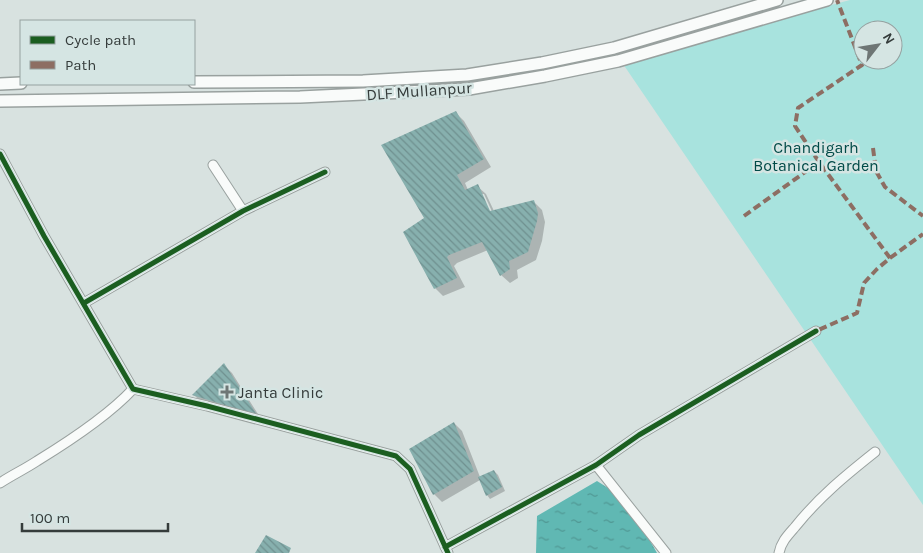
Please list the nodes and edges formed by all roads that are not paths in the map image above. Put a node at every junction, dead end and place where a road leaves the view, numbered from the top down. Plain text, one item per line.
1 (777, 0) edge
2 (827, 0) edge
3 (195, 82) edge
4 (20, 83) edge
5 (0, 84) edge
6 (0, 101) edge
7 (0, 154) edge
8 (213, 165) dead end
9 (325, 172) dead end
10 (243, 211) junction
11 (84, 303) junction
12 (816, 332) dead end
13 (133, 389) junction
14 (876, 452) dead end
15 (596, 465) junction
16 (0, 483) edge
17 (447, 550) edge
18 (666, 553) edge
19 (779, 553) edge

1 - 3 main road, DLF Mullanpur
2 - 6 main road, DLF Mullanpur
4 - 5 main road
7 - 11 street
8 - 10 street
9 - 10 street
10 - 11 street
11 - 13 street
12 - 15 street
13 - 16 street
13 - 17 street
14 - 19 street
15 - 17 street
15 - 18 street

